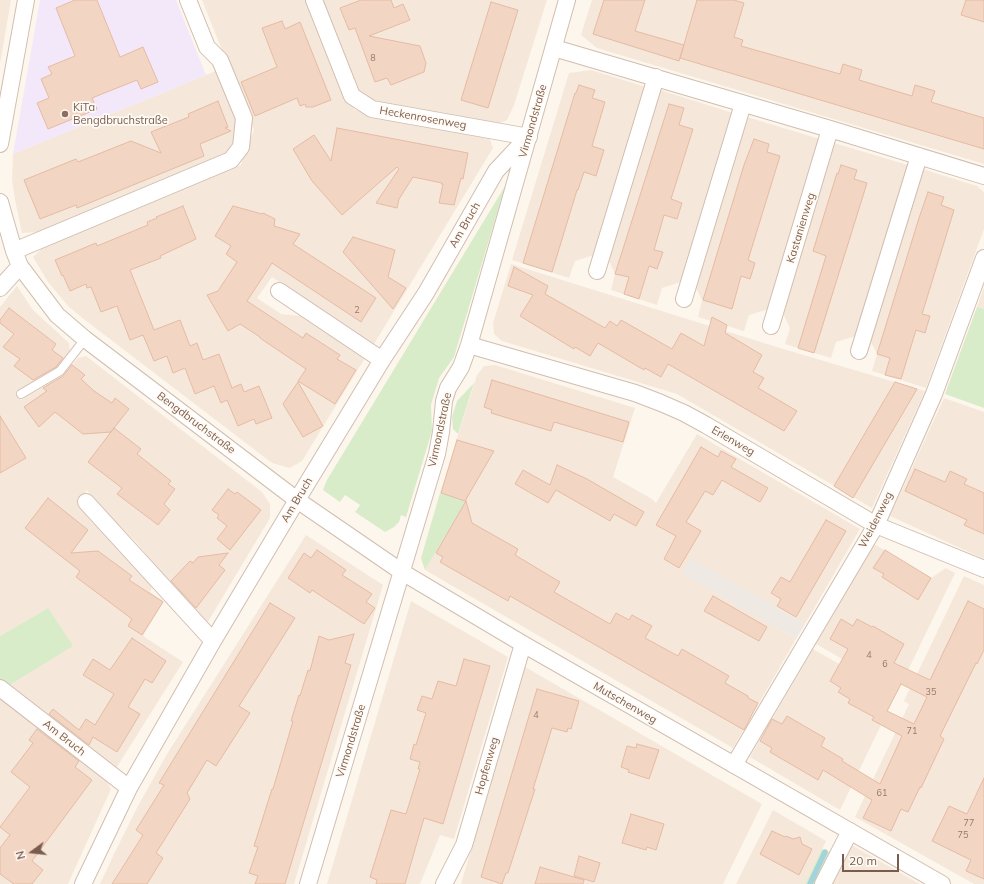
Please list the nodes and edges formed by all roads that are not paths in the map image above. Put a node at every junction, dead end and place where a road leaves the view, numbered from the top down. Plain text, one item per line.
1 (26, 0) edge
2 (188, 0) edge
3 (314, 0) edge
4 (568, 0) edge
5 (554, 48) junction
6 (656, 77) junction
7 (743, 104) junction
8 (830, 129) junction
9 (529, 137) junction
10 (0, 144) edge
11 (919, 156) junction
12 (984, 176) edge
13 (0, 202) edge
14 (14, 251) junction
15 (984, 258) edge
16 (20, 266) junction
17 (597, 271) dead end
18 (0, 288) edge
19 (279, 292) dead end
20 (684, 299) dead end
21 (771, 326) dead end
22 (85, 339) junction
23 (469, 345) junction
24 (859, 351) dead end
25 (382, 360) junction
26 (21, 394) dead end
27 (297, 500) junction
28 (86, 502) dead end
29 (876, 524) junction
30 (984, 569) edge
31 (402, 572) junction
32 (213, 641) junction
33 (523, 644) junction
34 (0, 688) edge
35 (734, 765) junction
36 (129, 788) junction
37 (850, 831) junction
38 (83, 884) edge
39 (308, 884) edge
40 (444, 884) edge
41 (824, 884) edge
42 (942, 884) edge

1 - 10 street
2 - 14 street
3 - 9 street, Heckenrosenweg
4 - 5 street, Virmondstraße
5 - 6 street
5 - 9 street, Virmondstraße
6 - 7 street
6 - 17 street
7 - 8 street
7 - 20 street
8 - 11 street
8 - 21 street, Kastanienweg
9 - 23 street, Virmondstraße
9 - 25 street, Am Bruch
11 - 12 street
11 - 24 street
13 - 14 street, Bengdbruchstraße
14 - 16 street, Bengdbruchstraße
15 - 29 street, Weidenweg
16 - 18 street
16 - 22 street, Bengdbruchstraße
19 - 25 street
22 - 26 lane
22 - 27 street, Bengdbruchstraße
23 - 29 street, Erlenweg
23 - 31 street, Virmondstraße
25 - 27 street, Am Bruch
27 - 31 street, Bengdbruchstraße
27 - 32 street, Am Bruch
28 - 32 street
29 - 30 street, Erlenweg
29 - 35 street, Weidenweg
31 - 33 street, Mutschenweg
31 - 39 street, Virmondstraße
32 - 36 street, Am Bruch
33 - 35 street, Mutschenweg
33 - 40 street, Hopfenweg
34 - 36 street, Am Bruch
35 - 37 street, Mutschenweg
36 - 38 street, Am Bruch
37 - 41 street
37 - 42 street, Mutschenweg

